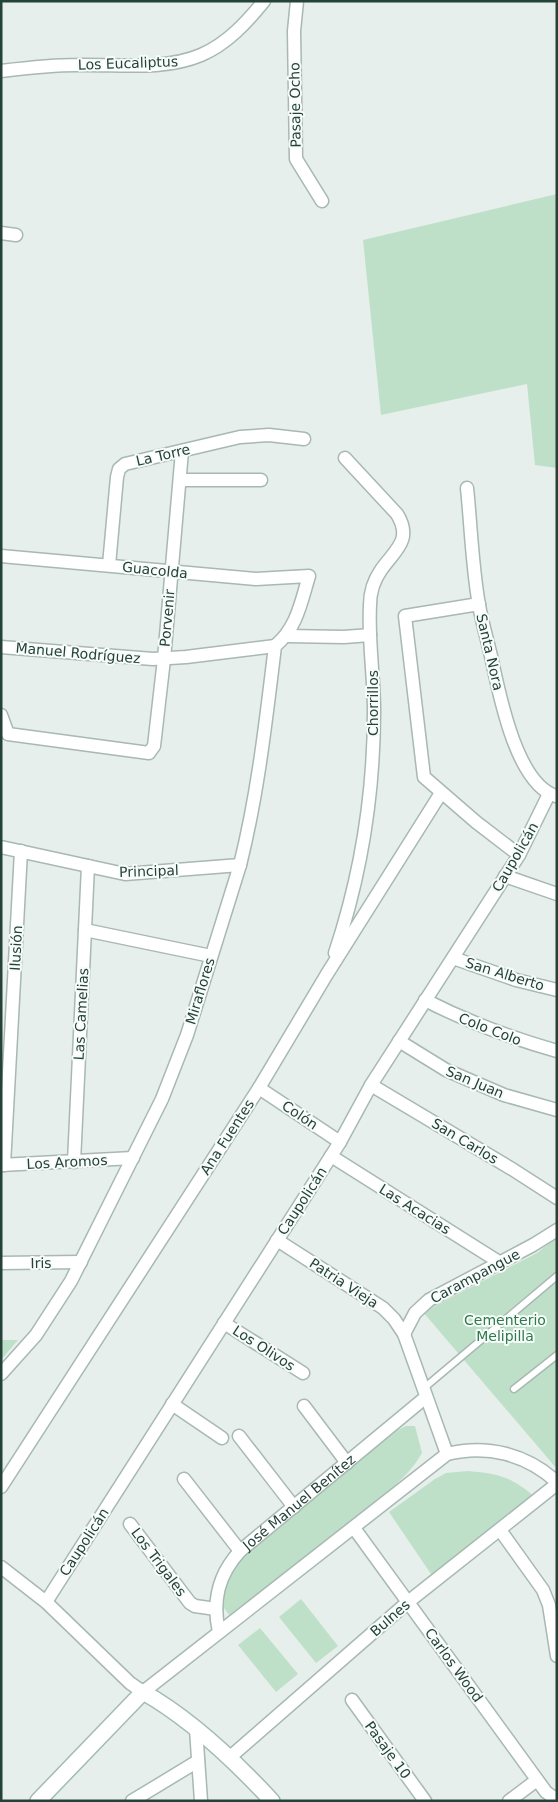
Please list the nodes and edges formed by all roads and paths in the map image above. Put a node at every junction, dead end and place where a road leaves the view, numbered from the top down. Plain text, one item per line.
1 (297, 1) edge
2 (257, 4) edge
3 (1, 71) edge
4 (322, 201) dead end
5 (1, 233) edge
6 (16, 236) dead end
7 (304, 439) dead end
8 (182, 451) junction
9 (345, 458) dead end
10 (180, 480) junction
11 (261, 480) dead end
12 (467, 488) dead end
13 (1, 556) edge
14 (109, 565) junction
15 (171, 572) junction
16 (479, 604) junction
17 (370, 635) junction
18 (286, 636) junction
19 (275, 646) junction
20 (1, 647) edge
21 (164, 659) junction
22 (1, 715) edge
23 (442, 793) junction
24 (553, 795) edge
25 (1, 847) edge
26 (21, 851) junction
27 (519, 855) junction
28 (88, 866) junction
29 (240, 866) junction
30 (505, 876) junction
31 (557, 894) edge
32 (85, 930) junction
33 (211, 956) junction
34 (453, 958) junction
35 (328, 974) junction
36 (557, 990) edge
37 (426, 1000) junction
38 (399, 1041) junction
39 (557, 1051) edge
40 (371, 1085) junction
41 (259, 1088) junction
42 (557, 1110) edge
43 (340, 1142) junction
44 (331, 1156) junction
45 (133, 1158) junction
46 (74, 1162) junction
47 (3, 1165) edge
48 (557, 1198) edge
49 (557, 1230) edge
50 (277, 1240) junction
51 (81, 1262) junction
52 (499, 1262) junction
53 (1, 1264) edge
54 (557, 1276) edge
55 (224, 1323) junction
56 (404, 1334) junction
57 (557, 1355) edge
58 (303, 1373) dead end
59 (1, 1374) edge
60 (514, 1389) dead end
61 (425, 1393) junction
62 (172, 1404) junction
63 (304, 1406) dead end
64 (239, 1436) dead end
65 (222, 1438) dead end
66 (447, 1454) junction
67 (346, 1463) junction
68 (184, 1479) dead end
69 (3, 1480) edge
70 (557, 1483) edge
71 (294, 1507) junction
72 (130, 1524) dead end
73 (354, 1528) junction
74 (500, 1530) junction
75 (240, 1551) junction
76 (1, 1567) edge
77 (46, 1602) junction
78 (408, 1602) junction
79 (216, 1609) junction
80 (219, 1632) junction
81 (557, 1656) edge
82 (143, 1692) junction
83 (352, 1700) dead end
84 (196, 1729) junction
85 (229, 1758) junction
86 (198, 1762) junction
87 (537, 1780) junction
88 (52, 1795) edge
89 (557, 1800) edge
90 (38, 1801) edge
91 (132, 1801) edge
92 (201, 1801) edge
93 (272, 1801) edge
94 (425, 1801) edge
95 (509, 1801) edge

1 - 4 street, Pasaje Ocho
2 - 3 street, Los Eucaliptus
5 - 6 street
7 - 8 street, La Torre
8 - 10 street, Porvenir
8 - 14 street, La Torre
9 - 17 street, Chorrillos
10 - 11 street
10 - 15 street, Porvenir
12 - 16 street, Santa Nora
13 - 14 street, Guacolda
14 - 15 street, Guacolda
15 - 18 street, Guacolda
15 - 21 street, Porvenir
16 - 23 street
16 - 24 street, Santa Nora
17 - 18 street
17 - 35 street, Chorrillos
18 - 19 street
19 - 21 street, Manuel Rodríguez
19 - 29 street, Miraflores
20 - 21 street, Manuel Rodríguez
21 - 22 street, Porvenir
23 - 27 street
23 - 35 street, Ana Fuentes
24 - 27 street, Caupolicán
25 - 26 street, Principal
26 - 28 street, Principal
26 - 47 street, Ilusión
27 - 30 street, Caupolicán
28 - 29 street, Principal
28 - 32 street, Las Camelias
29 - 33 street, Miraflores
30 - 31 street
30 - 34 street, Caupolicán
32 - 33 street
32 - 46 street, Las Camelias
33 - 45 street, Miraflores
34 - 36 street, San Alberto
34 - 37 street, Caupolicán
35 - 41 street, Ana Fuentes
37 - 38 street, Caupolicán
37 - 39 street, Colo Colo
38 - 40 street, Caupolicán
38 - 42 street, San Juan
40 - 43 street, Caupolicán
40 - 48 street, San Carlos
41 - 43 street, Colón
41 - 69 street, Ana Fuentes
43 - 44 street, Caupolicán
44 - 50 street, Caupolicán
44 - 52 street, Las Acacias
45 - 46 street, Los Aromos
45 - 51 street, Miraflores
46 - 47 street, Los Aromos
49 - 52 street, Carampangue
50 - 55 street, Caupolicán
50 - 56 street, Patria Vieja
51 - 53 street, Iris
51 - 59 street, Miraflores
52 - 56 street, Carampangue
54 - 61 lane
55 - 58 street, Los Olivos
55 - 62 street, Caupolicán
56 - 61 street, Patria Vieja
57 - 60 lane
61 - 66 street, Patria Vieja
61 - 67 street, José Manuel Benítez
62 - 65 street
62 - 77 street, Caupolicán
63 - 67 street
64 - 71 street
66 - 70 street
66 - 73 street
67 - 71 street, José Manuel Benítez
68 - 75 street
70 - 74 street, Bulnes
71 - 75 street, José Manuel Benítez
72 - 79 street, Los Trigales
73 - 78 street, Carlos Wood
73 - 80 street
74 - 78 street, Bulnes
74 - 81 street
75 - 79 street, José Manuel Benítez
76 - 77 street
77 - 82 street
78 - 85 street, Bulnes
78 - 87 street, Carlos Wood
79 - 80 street, José Manuel Benítez
80 - 82 street
82 - 84 street
82 - 88 street
83 - 94 street, Pasaje 10
84 - 85 street
84 - 86 street
85 - 93 street
86 - 91 street
86 - 92 street
87 - 89 street, Carlos Wood
87 - 95 street
88 - 90 street

